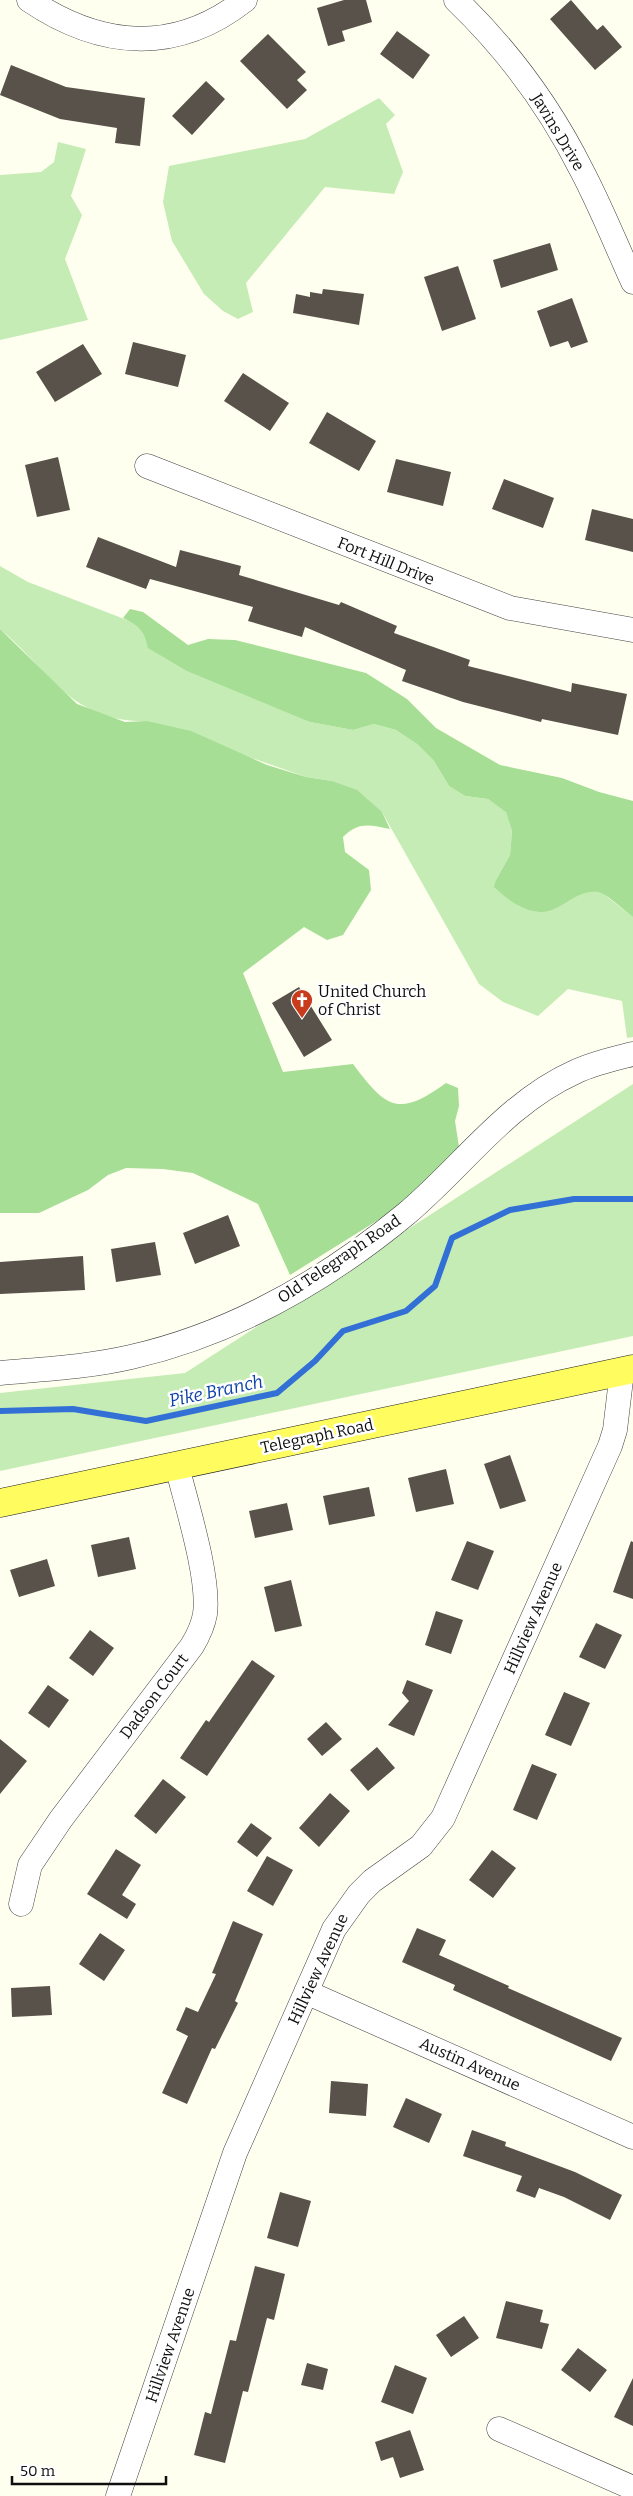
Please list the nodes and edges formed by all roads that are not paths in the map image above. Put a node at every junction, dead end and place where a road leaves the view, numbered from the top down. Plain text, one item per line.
1 (29, 0) edge
2 (245, 0) edge
3 (456, 0) edge
4 (633, 282) edge
5 (147, 466) dead end
6 (633, 630) edge
7 (633, 1054) edge
8 (627, 1370) edge
9 (0, 1373) edge
10 (177, 1466) junction
11 (0, 1503) edge
12 (21, 1904) dead end
13 (306, 1992) junction
14 (633, 2136) edge
15 (499, 2429) dead end
16 (633, 2488) edge
17 (118, 2496) edge

1 - 2 street
3 - 4 street, Javins Drive
5 - 6 street, Fort Hill Drive
7 - 9 street, Old Telegraph Road
8 - 10 main road, Telegraph Road
8 - 13 street, Hillview Avenue
10 - 11 main road, Telegraph Road
10 - 12 street, Dadson Court
13 - 14 street, Austin Avenue
13 - 17 street, Hillview Avenue
15 - 16 street

